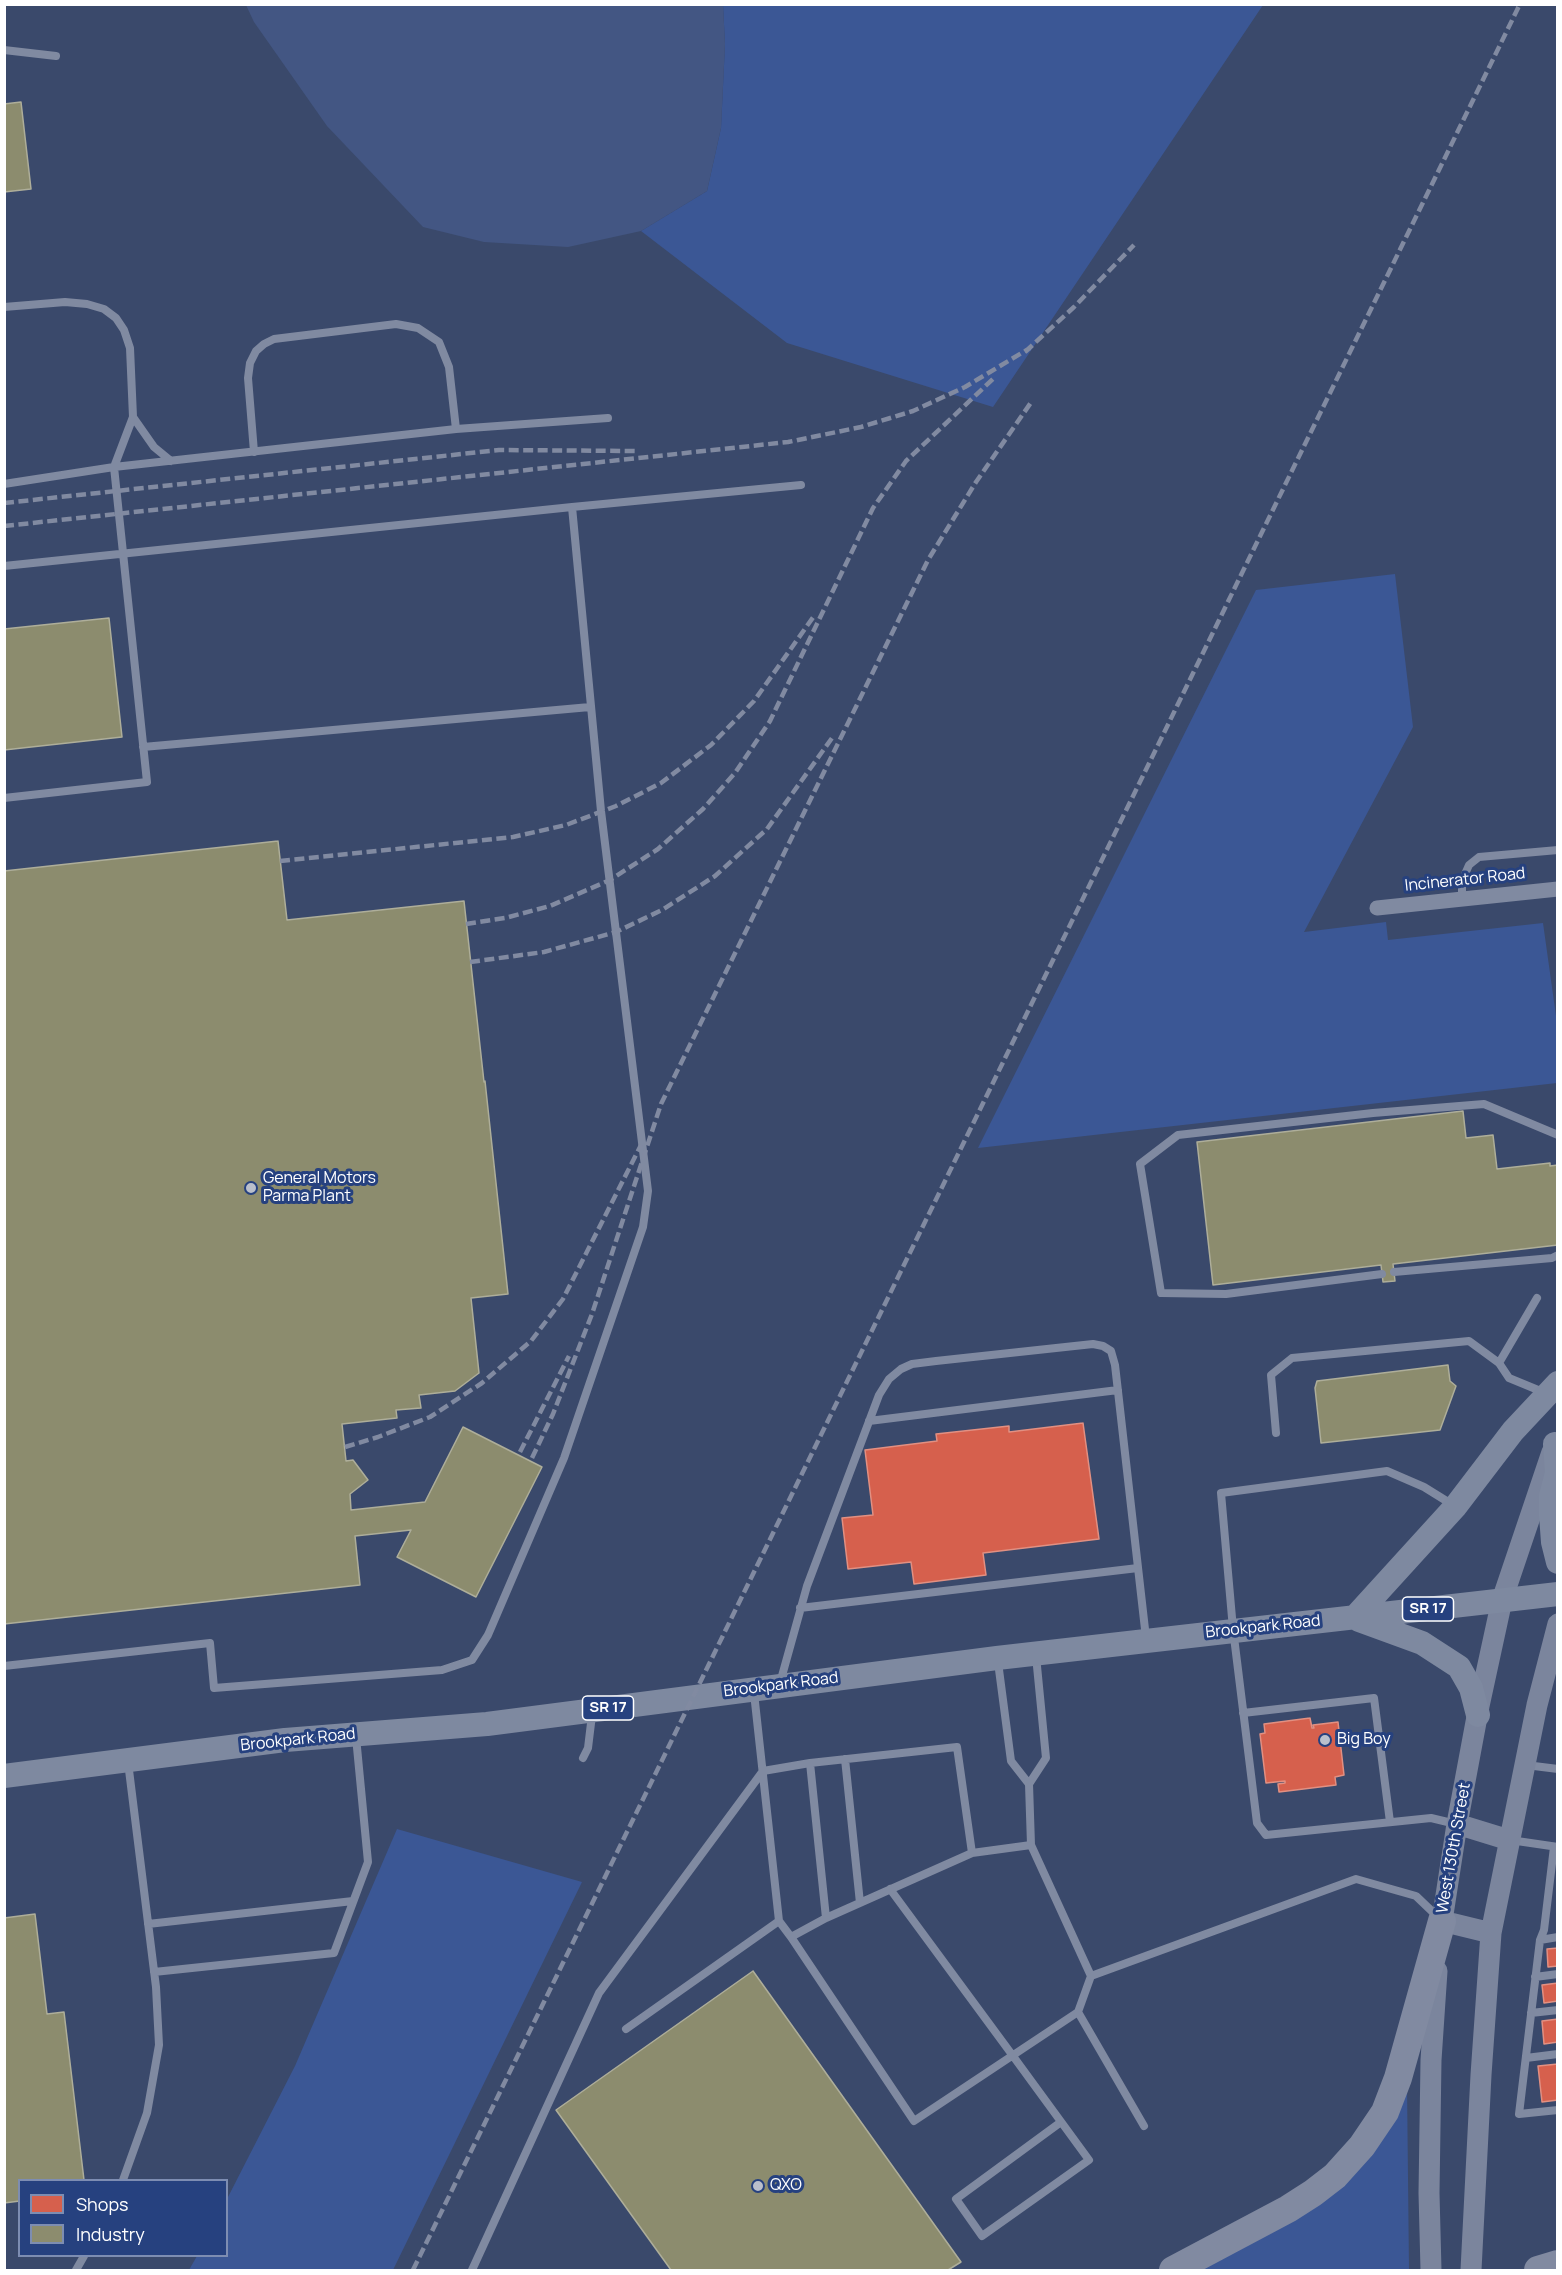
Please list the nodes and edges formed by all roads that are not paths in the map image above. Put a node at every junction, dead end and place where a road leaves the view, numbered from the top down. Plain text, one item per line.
1 (4, 50) edge
2 (56, 56) dead end
3 (4, 307) edge
4 (133, 417) junction
5 (608, 418) dead end
6 (456, 429) junction
7 (254, 452) junction
8 (171, 461) junction
9 (114, 467) junction
10 (4, 484) edge
11 (801, 485) dead end
12 (572, 507) junction
13 (124, 553) junction
14 (4, 566) edge
15 (590, 707) junction
16 (143, 747) junction
17 (4, 798) edge
18 (1557, 850) edge
19 (1557, 889) edge
20 (1462, 899) junction
21 (1377, 908) dead end
22 (1557, 1135) edge
23 (1557, 1255) edge
24 (1394, 1272) dead end
25 (1382, 1274) dead end
26 (1537, 1298) dead end
27 (1499, 1363) junction
28 (1118, 1390) junction
29 (1554, 1392) edge
30 (869, 1421) junction
31 (1276, 1433) dead end
32 (1556, 1440) edge
33 (1455, 1507) junction
34 (1557, 1562) edge
35 (1138, 1568) junction
36 (1557, 1594) edge
37 (1502, 1600) junction
38 (800, 1608) junction
39 (1354, 1618) junction
40 (1557, 1624) edge
41 (1233, 1629) junction
42 (1146, 1640) junction
43 (1036, 1654) junction
44 (997, 1658) junction
45 (4, 1666) edge
46 (780, 1685) junction
47 (754, 1689) junction
48 (592, 1710) junction
49 (1244, 1713) junction
50 (1478, 1715) junction
51 (355, 1735) junction
52 (583, 1758) dead end
53 (845, 1759) junction
54 (128, 1760) junction
55 (810, 1763) junction
56 (1524, 1764) junction
57 (1557, 1769) edge
58 (763, 1770) junction
59 (4, 1776) edge
60 (1029, 1784) junction
61 (1390, 1822) junction
62 (1457, 1824) junction
63 (1509, 1840) junction
64 (1030, 1845) junction
65 (1556, 1847) edge
66 (972, 1853) junction
67 (890, 1889) junction
68 (353, 1901) junction
69 (860, 1903) junction
70 (826, 1918) junction
71 (779, 1921) junction
72 (1442, 1921) junction
73 (148, 1924) junction
74 (1491, 1933) junction
75 (791, 1937) junction
76 (1557, 1937) edge
77 (1540, 1940) junction
78 (154, 1972) junction
79 (1557, 1974) edge
80 (1091, 1976) junction
81 (1535, 1977) junction
82 (1557, 2010) edge
83 (1078, 2012) junction
84 (1531, 2013) junction
85 (626, 2029) dead end
86 (1557, 2054) edge
87 (1013, 2056) junction
88 (1526, 2058) junction
89 (1557, 2110) edge
90 (1061, 2122) junction
91 (1144, 2126) dead end
92 (124, 2179) edge
93 (83, 2257) edge
94 (1557, 2264) edge
95 (76, 2271) edge
96 (472, 2271) edge
97 (1173, 2271) edge
98 (1431, 2271) edge
99 (1471, 2271) edge
100 (1538, 2271) edge

1 - 2 lane
3 - 4 lane
4 - 8 lane
4 - 9 lane
5 - 6 lane
6 - 7 lane
6 - 7 lane
7 - 8 lane
8 - 9 lane
9 - 10 lane
9 - 13 lane
11 - 12 lane
12 - 13 lane
12 - 15 lane
13 - 14 lane
13 - 16 lane
15 - 16 lane
15 - 45 lane
16 - 17 lane
18 - 20 lane
19 - 20 street, Incinerator Road
20 - 21 street, Incinerator Road
22 - 25 lane
23 - 24 lane
26 - 27 lane
27 - 29 lane
27 - 31 lane
28 - 30 lane
28 - 30 lane
28 - 35 lane
29 - 33 main road
30 - 38 lane
32 - 34 main road
32 - 37 main road, West 130th Street
33 - 39 main road
33 - 41 lane
35 - 38 lane
35 - 42 lane
36 - 37 main road, Brookpark Road / SR 17
37 - 39 main road, Brookpark Road / SR 17
37 - 50 main road, West 130th Street
38 - 46 lane
39 - 41 main road, Brookpark Road / SR 17
39 - 50 main road
40 - 56 main road
41 - 42 main road, Brookpark Road / SR 17
41 - 49 lane
42 - 43 main road, Brookpark Road / SR 17
43 - 44 main road, Brookpark Road / SR 17
43 - 60 lane
44 - 46 main road, Brookpark Road / SR 17
44 - 60 lane
46 - 47 main road, Brookpark Road / SR 17
47 - 48 main road, Brookpark Road / SR 17
47 - 58 lane
48 - 51 main road, Brookpark Road / SR 17
48 - 52 lane
49 - 61 lane
49 - 61 lane
50 - 62 main road, West 130th Street
51 - 54 main road, Brookpark Road / SR 17
51 - 68 lane
53 - 55 lane
53 - 66 lane
53 - 69 lane
54 - 59 main road, Brookpark Road / SR 17
54 - 73 lane
55 - 58 lane
55 - 70 lane
56 - 57 lane
56 - 63 main road
58 - 71 lane
58 - 96 lane
60 - 64 lane
61 - 62 lane
62 - 63 main road
62 - 72 main road, West 130th Street
63 - 65 lane
63 - 74 main road
64 - 66 lane
64 - 80 lane
65 - 77 lane
66 - 67 lane
67 - 69 lane
67 - 87 lane
68 - 73 lane
68 - 78 lane
69 - 70 lane
70 - 75 lane
71 - 75 lane
71 - 85 lane
72 - 74 main road
72 - 80 lane
72 - 97 highway
72 - 98 main road, West 130th Street
73 - 78 lane
74 - 99 main road
75 - 87 lane
76 - 77 lane
77 - 81 lane
78 - 92 lane
79 - 81 lane
80 - 83 lane
81 - 84 lane
82 - 84 lane
83 - 87 lane
83 - 91 lane
84 - 88 lane
86 - 88 lane
87 - 90 lane
88 - 89 lane
90 - 90 lane
93 - 95 lane
94 - 100 highway

